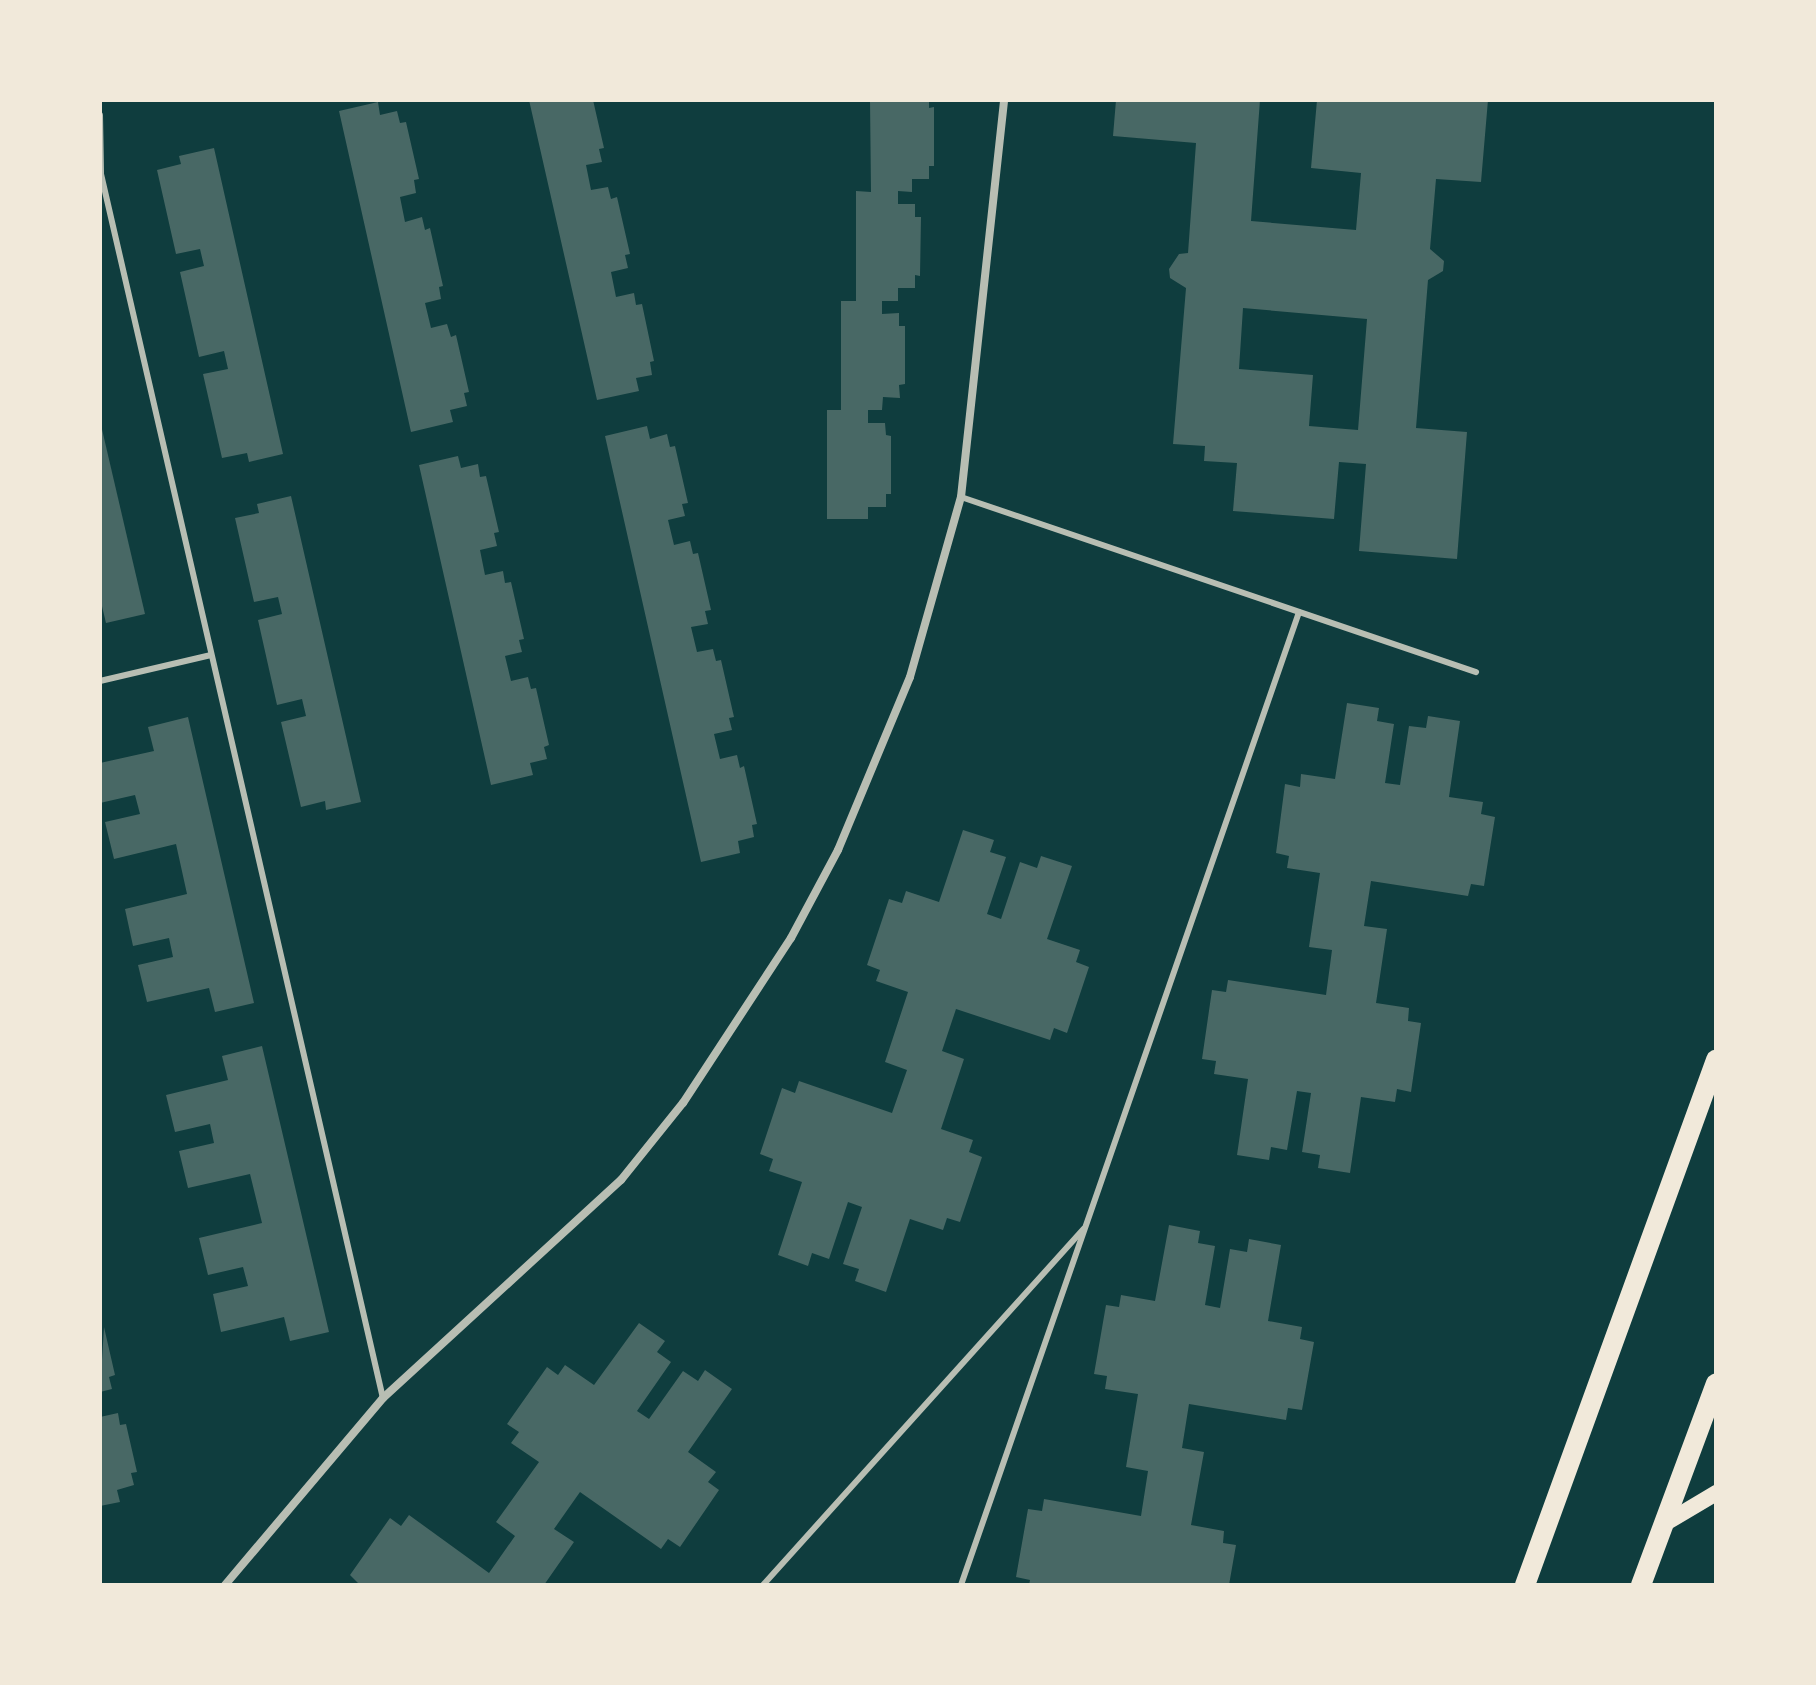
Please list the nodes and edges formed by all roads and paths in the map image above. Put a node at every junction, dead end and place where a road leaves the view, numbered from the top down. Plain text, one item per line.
1 (1004, 100) edge
2 (100, 115) edge
3 (961, 497) junction
4 (1299, 612) junction
5 (211, 655) junction
6 (1476, 672) dead end
7 (100, 681) edge
8 (1716, 1060) edge
9 (1086, 1226) junction
10 (1716, 1383) edge
11 (383, 1398) junction
12 (1716, 1493) edge
13 (1664, 1524) junction
14 (225, 1585) edge
15 (763, 1585) edge
16 (961, 1585) edge
17 (1525, 1585) edge
18 (1641, 1585) edge

1 - 3 street
2 - 5 lane
3 - 4 lane
3 - 11 street
4 - 6 lane
4 - 9 lane
5 - 7 lane
5 - 11 lane
8 - 17 main road
9 - 15 lane
9 - 16 lane
10 - 13 main road
11 - 14 street
12 - 13 main road
13 - 18 main road

